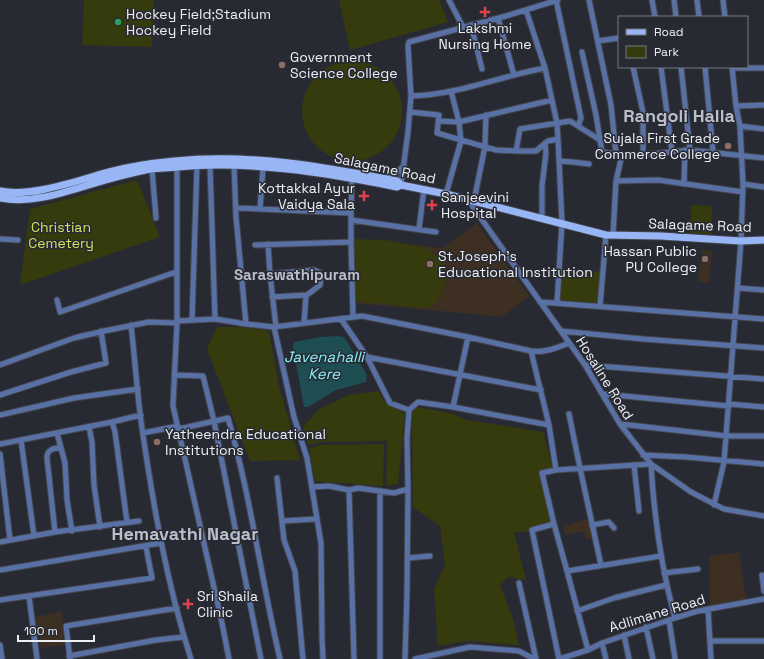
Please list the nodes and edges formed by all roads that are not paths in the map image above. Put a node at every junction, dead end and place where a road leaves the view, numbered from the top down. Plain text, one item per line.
1 (450, 0) edge
2 (557, 0) edge
3 (589, 0) edge
4 (652, 0) edge
5 (674, 0) edge
6 (697, 0) edge
7 (723, 0) edge
8 (526, 10) junction
9 (655, 16) edge
10 (676, 16) edge
11 (699, 16) edge
12 (726, 16) edge
13 (498, 18) junction
14 (471, 25) junction
15 (463, 27) junction
16 (618, 38) edge
17 (598, 41) junction
18 (582, 52) dead end
19 (545, 68) junction
20 (633, 68) edge
21 (661, 68) edge
22 (681, 68) edge
23 (705, 68) edge
24 (732, 68) edge
25 (748, 68) edge
26 (764, 68) edge
27 (482, 69) dead end
28 (514, 74) junction
29 (451, 91) junction
30 (411, 96) junction
31 (552, 100) junction
32 (764, 105) edge
33 (736, 106) junction
34 (410, 112) junction
35 (486, 115) junction
36 (438, 121) junction
37 (459, 122) junction
38 (557, 123) junction
39 (578, 126) junction
40 (740, 126) junction
41 (764, 130) edge
42 (558, 139) junction
43 (600, 140) junction
44 (461, 141) junction
45 (545, 143) junction
46 (485, 146) junction
47 (688, 150) junction
48 (516, 151) junction
49 (713, 151) junction
50 (672, 152) junction
51 (616, 154) junction
52 (622, 155) junction
53 (643, 155) junction
54 (741, 155) junction
55 (764, 158) edge
56 (559, 161) junction
57 (589, 164) dead end
58 (197, 165) junction
59 (210, 165) junction
60 (234, 166) junction
61 (404, 166) junction
62 (177, 167) junction
63 (264, 168) junction
64 (152, 169) junction
65 (352, 176) junction
66 (384, 178) junction
67 (616, 181) junction
68 (684, 184) junction
69 (743, 184) junction
70 (401, 185) junction
71 (764, 187) edge
72 (424, 189) junction
73 (0, 191) edge
74 (743, 192) junction
75 (446, 194) junction
76 (0, 198) edge
77 (471, 201) junction
78 (236, 208) junction
79 (260, 209) junction
80 (351, 213) junction
81 (156, 218) dead end
82 (542, 218) junction
83 (351, 220) junction
84 (562, 223) junction
85 (419, 229) junction
86 (436, 232) dead end
87 (609, 235) junction
88 (0, 239) edge
89 (18, 240) dead end
90 (741, 240) junction
91 (764, 240) edge
92 (351, 242) junction
93 (268, 244) junction
94 (255, 245) dead end
95 (176, 272) junction
96 (270, 274) junction
97 (738, 288) junction
98 (764, 290) edge
99 (307, 295) junction
100 (272, 297) junction
101 (57, 300) dead end
102 (540, 302) junction
103 (557, 303) junction
104 (600, 306) junction
105 (735, 316) junction
106 (353, 317) junction
107 (215, 319) junction
108 (341, 319) junction
109 (764, 319) edge
110 (192, 320) junction
111 (177, 322) junction
112 (304, 323) junction
113 (246, 324) junction
114 (131, 325) junction
115 (275, 327) junction
116 (101, 331) junction
117 (561, 331) junction
118 (468, 337) junction
119 (569, 343) junction
120 (733, 347) junction
121 (764, 348) edge
122 (532, 351) junction
123 (367, 357) junction
124 (0, 365) edge
125 (585, 365) junction
126 (460, 374) junction
127 (174, 375) junction
128 (731, 376) junction
129 (764, 379) edge
130 (138, 389) junction
131 (541, 390) junction
132 (603, 394) junction
133 (0, 395) edge
134 (729, 405) junction
135 (453, 407) junction
136 (764, 407) edge
137 (409, 410) junction
138 (570, 414) dead end
139 (0, 415) edge
140 (141, 415) junction
141 (214, 421) junction
142 (112, 422) junction
143 (620, 424) junction
144 (548, 426) junction
145 (89, 427) junction
146 (178, 428) junction
147 (57, 433) junction
148 (143, 433) junction
149 (727, 436) junction
150 (764, 436) edge
151 (21, 440) junction
152 (0, 444) edge
153 (60, 448) junction
154 (0, 454) edge
155 (643, 455) junction
156 (724, 462) junction
157 (651, 464) junction
158 (764, 464) edge
159 (634, 465) junction
160 (580, 468) junction
161 (556, 470) junction
162 (1, 471) edge
163 (277, 478) dead end
164 (312, 487) junction
165 (408, 489) junction
166 (349, 490) junction
167 (380, 491) junction
168 (714, 505) junction
169 (639, 511) dead end
170 (764, 516) edge
171 (317, 519) junction
172 (139, 521) dead end
173 (282, 521) junction
174 (127, 522) junction
175 (554, 524) junction
176 (592, 525) junction
177 (100, 527) junction
178 (614, 528) dead end
179 (72, 531) junction
180 (55, 532) junction
181 (34, 536) junction
182 (10, 540) junction
183 (0, 542) edge
184 (161, 543) junction
185 (146, 547) junction
186 (430, 556) dead end
187 (661, 556) junction
188 (408, 558) junction
189 (601, 565) junction
190 (698, 569) dead end
191 (0, 570) edge
192 (567, 571) junction
193 (664, 573) junction
194 (762, 575) dead end
195 (519, 583) dead end
196 (666, 585) junction
197 (764, 591) edge
198 (29, 596) junction
199 (764, 599) edge
200 (0, 600) edge
201 (177, 608) junction
202 (708, 609) junction
203 (577, 611) junction
204 (675, 618) junction
205 (669, 620) junction
206 (646, 627) junction
207 (624, 635) junction
208 (184, 637) junction
209 (711, 641) junction
210 (764, 641) edge
211 (602, 643) junction
212 (0, 645) edge
213 (588, 650) junction
214 (435, 657) edge
215 (69, 658) edge
216 (567, 658) edge
217 (2, 659) edge
218 (37, 659) edge
219 (191, 659) edge
220 (228, 659) edge
221 (261, 659) edge
222 (280, 659) edge
223 (303, 659) edge
224 (323, 659) edge
225 (354, 659) edge
226 (380, 659) edge
227 (405, 659) edge
228 (415, 659) edge
229 (535, 659) edge
230 (559, 659) edge
231 (606, 659) edge
232 (629, 659) edge
233 (654, 659) edge
234 (676, 659) edge
235 (711, 659) edge

1 - 15 street
2 - 8 street
2 - 39 street
3 - 17 street
4 - 9 street
5 - 10 street
6 - 11 street
7 - 12 street
8 - 13 street
8 - 19 street
13 - 14 street
13 - 28 street
14 - 15 street
14 - 27 street
15 - 30 street
16 - 17 street
17 - 51 street
18 - 43 street
19 - 28 street
19 - 31 street
20 - 53 street
21 - 50 street
22 - 47 street
23 - 49 street
24 - 33 street
25 - 26 street
28 - 29 street
29 - 30 street
29 - 37 street
30 - 34 street
31 - 35 street
31 - 38 street
32 - 33 street
33 - 40 street
34 - 36 street
34 - 61 street
35 - 37 street
35 - 46 street
36 - 37 street
36 - 44 street
37 - 44 street
38 - 39 street
38 - 42 street
38 - 48 street
39 - 43 street
40 - 41 street
40 - 54 street
42 - 45 street
42 - 56 street
43 - 51 street
44 - 46 street
44 - 75 street
45 - 48 street
45 - 82 street
46 - 48 street
46 - 77 street
47 - 49 street
47 - 50 street
47 - 68 street
49 - 54 street
50 - 53 street
51 - 52 street
52 - 53 street
52 - 67 street
54 - 55 street
54 - 69 street
56 - 57 street
56 - 84 street
58 - 59 main road
58 - 62 main road
58 - 110 street
59 - 60 main road
59 - 107 street
60 - 63 main road
60 - 78 street
61 - 66 street
61 - 70 street
62 - 64 main road
62 - 95 street
63 - 65 main road
63 - 79 street
64 - 76 main road
64 - 81 street
65 - 66 main road, Salagame Road
65 - 70 main road
65 - 73 main road, Salagame Road
65 - 80 street
66 - 70 main road, Salagame Road
67 - 68 street
67 - 87 street
68 - 74 street
69 - 71 street
69 - 74 street
70 - 72 main road, Salagame Road
72 - 75 main road, Salagame Road
72 - 85 street
74 - 90 street
75 - 77 main road, Salagame Road
77 - 82 main road, Salagame Road
77 - 102 street, Hosaline Road
78 - 79 street
78 - 113 street
79 - 80 street
80 - 83 street
82 - 84 main road, Salagame Road
83 - 85 street
83 - 92 street
84 - 87 main road, Salagame Road
84 - 103 street
85 - 86 street
87 - 90 main road, Salagame Road
87 - 104 street
88 - 89 street
90 - 91 main road, Salagame Road
90 - 97 street
92 - 93 street
92 - 106 street
93 - 94 street
93 - 96 street
95 - 101 street
95 - 111 street
96 - 99 street
96 - 100 street
97 - 98 street
97 - 105 street
99 - 100 street
99 - 112 street
100 - 115 street
102 - 103 street
102 - 117 street, Hosaline Road
103 - 104 street
104 - 105 street
105 - 109 street
105 - 120 street
106 - 108 street
106 - 118 street
107 - 110 street
107 - 113 street
108 - 112 street
108 - 123 street
110 - 111 street
111 - 114 street
111 - 127 street
112 - 115 street
113 - 115 street
114 - 116 street
114 - 130 street
115 - 164 street
116 - 124 street
116 - 133 street
117 - 119 street, Hosaline Road
117 - 120 street
118 - 122 street
118 - 126 street
119 - 122 street
119 - 125 street, Hosaline Road
120 - 121 street
120 - 128 street
122 - 131 street
123 - 126 street
123 - 137 street
125 - 128 street
125 - 132 street, Hosaline Road
126 - 131 street
126 - 135 street
127 - 141 street
127 - 146 street
128 - 129 street
128 - 134 street
130 - 139 street
130 - 140 street
131 - 144 street
132 - 134 street
132 - 143 street, Hosaline Road
134 - 136 street
134 - 149 street
135 - 137 street
135 - 144 street
137 - 165 street
138 - 160 street
140 - 142 street
140 - 148 street
141 - 146 street
141 - 221 street
141 - 222 street
142 - 145 street
142 - 174 street
143 - 149 street
143 - 155 street, Hosaline Road
144 - 161 street
145 - 147 street
145 - 177 street
146 - 148 street
146 - 220 street
147 - 151 street
147 - 153 street
148 - 184 street
149 - 150 street
149 - 156 street
151 - 152 street
151 - 181 street
153 - 179 street
153 - 180 street
154 - 162 street
155 - 156 street
155 - 157 street, Hosaline Road
156 - 158 street
156 - 168 street
157 - 159 street
157 - 168 street, Hosaline Road
157 - 187 street
159 - 160 street
159 - 169 street
160 - 161 street
160 - 176 street
161 - 175 street
162 - 182 street
163 - 173 street
164 - 166 street
164 - 171 street
165 - 167 street
165 - 188 street
166 - 167 street
166 - 225 street
167 - 226 street
168 - 170 street, Hosaline Road
171 - 173 street
171 - 224 street
172 - 174 street
173 - 223 street
174 - 177 street
175 - 192 street
175 - 230 street
176 - 178 street
176 - 189 street
177 - 179 street
179 - 180 street
180 - 181 street
181 - 182 street
182 - 183 street
184 - 185 street
184 - 201 street
185 - 191 street
185 - 198 street
186 - 188 street
187 - 189 street
187 - 193 street
188 - 227 street
189 - 192 street
190 - 193 street
192 - 203 street
193 - 196 street
194 - 197 street
195 - 229 street
196 - 203 street
196 - 204 street
198 - 200 street
198 - 218 street
199 - 202 street, Adlimane Road
201 - 208 street
201 - 215 street
202 - 204 street, Adlimane Road
202 - 209 street
203 - 213 street
204 - 205 street, Adlimane Road
205 - 206 street, Adlimane Road
205 - 234 street
206 - 207 street, Adlimane Road
206 - 233 street
207 - 211 street, Adlimane Road
207 - 232 street
208 - 215 street
208 - 219 street
209 - 210 street
209 - 235 street
211 - 213 street, Adlimane Road
211 - 231 street
212 - 217 street
213 - 216 street, Adlimane Road
214 - 228 street
214 - 229 street
216 - 230 street, Adlimane Road

